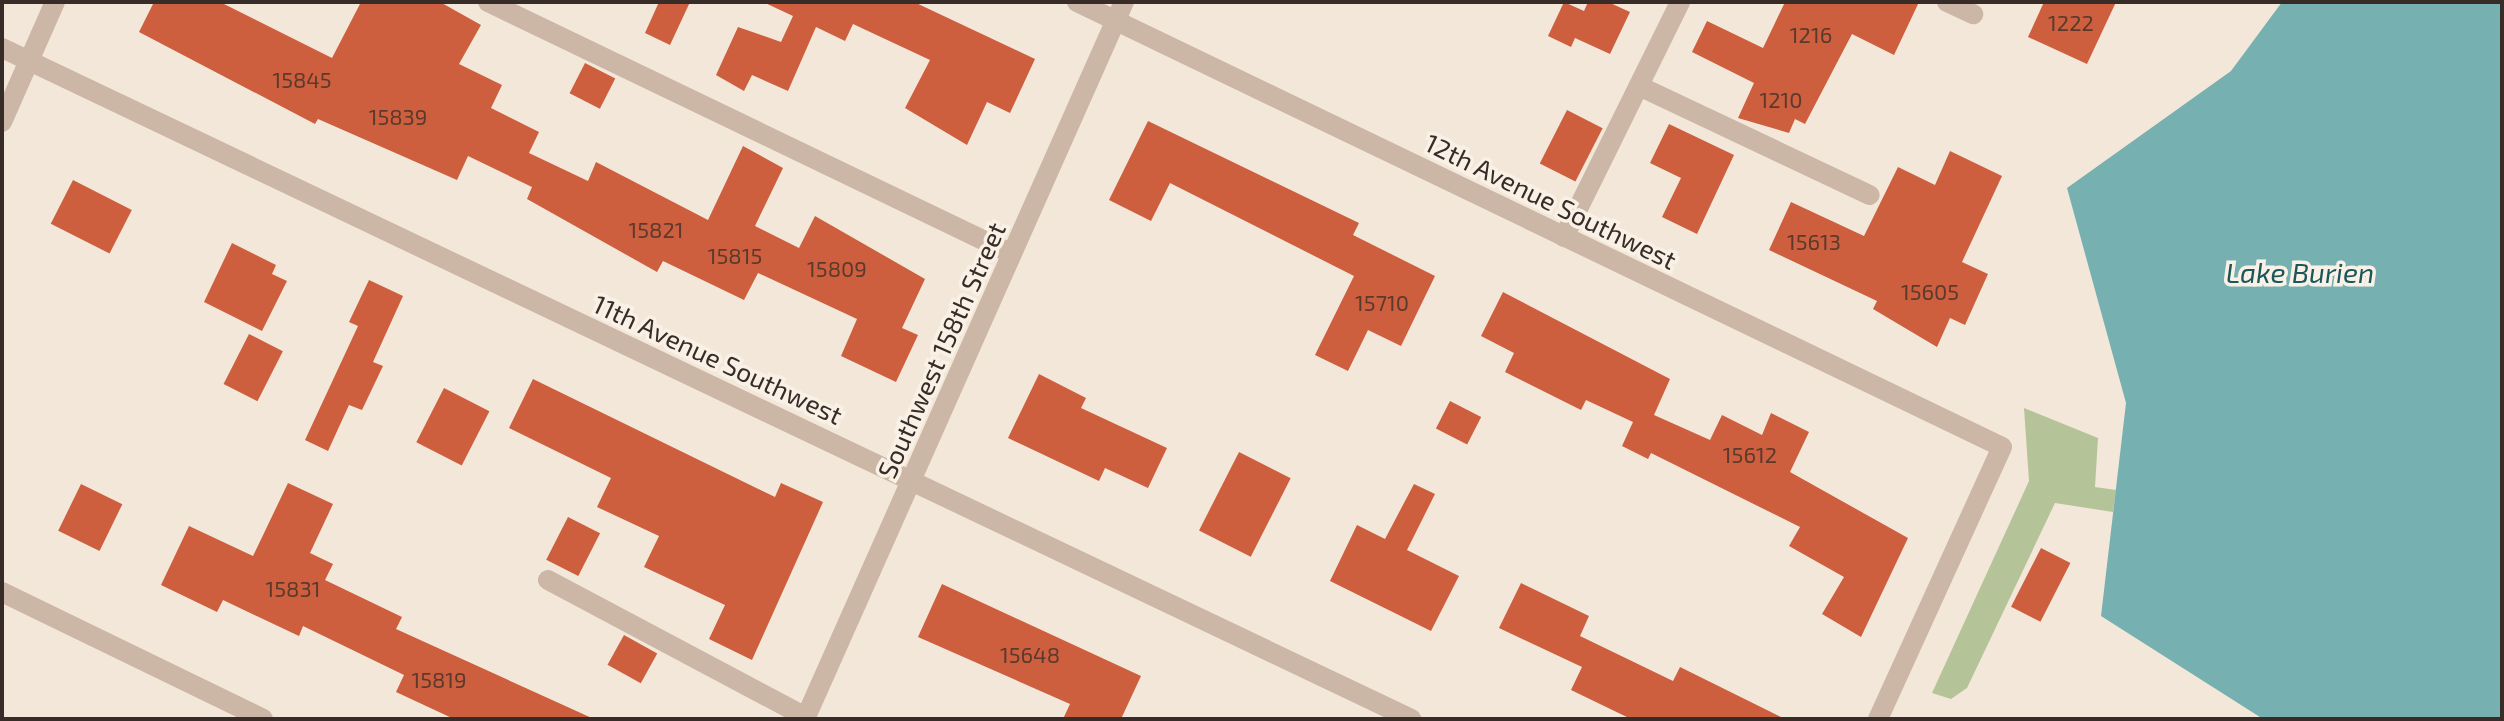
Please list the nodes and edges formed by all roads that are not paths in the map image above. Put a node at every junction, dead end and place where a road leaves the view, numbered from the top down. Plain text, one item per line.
1 (55, 2) edge
2 (488, 2) edge
3 (1077, 2) edge
4 (1680, 2) edge
5 (1947, 2) edge
6 (1120, 11) edge
7 (1973, 14) dead end
8 (2, 48) edge
9 (29, 62) junction
10 (1639, 86) junction
11 (2, 122) edge
12 (1870, 195) dead end
13 (1564, 237) junction
14 (1012, 254) junction
15 (912, 479) junction
16 (548, 580) dead end
17 (2, 592) edge
18 (805, 718) edge
19 (263, 719) edge
20 (1411, 719) edge
21 (1878, 719) edge

1 - 9 street
2 - 14 street
3 - 6 street, 12th Avenue Southwest
4 - 10 street
5 - 7 street
6 - 13 street, 12th Avenue Southwest
6 - 14 street, Southwest 158th Street
8 - 9 street, 11th Avenue Southwest
9 - 11 street
9 - 15 street, 11th Avenue Southwest
10 - 12 street
10 - 13 street
13 - 21 street, 12th Avenue Southwest
14 - 15 street, Southwest 158th Street
15 - 18 street, Southwest 158th Street
15 - 20 street, 11th Avenue Southwest
16 - 18 street
17 - 19 street

